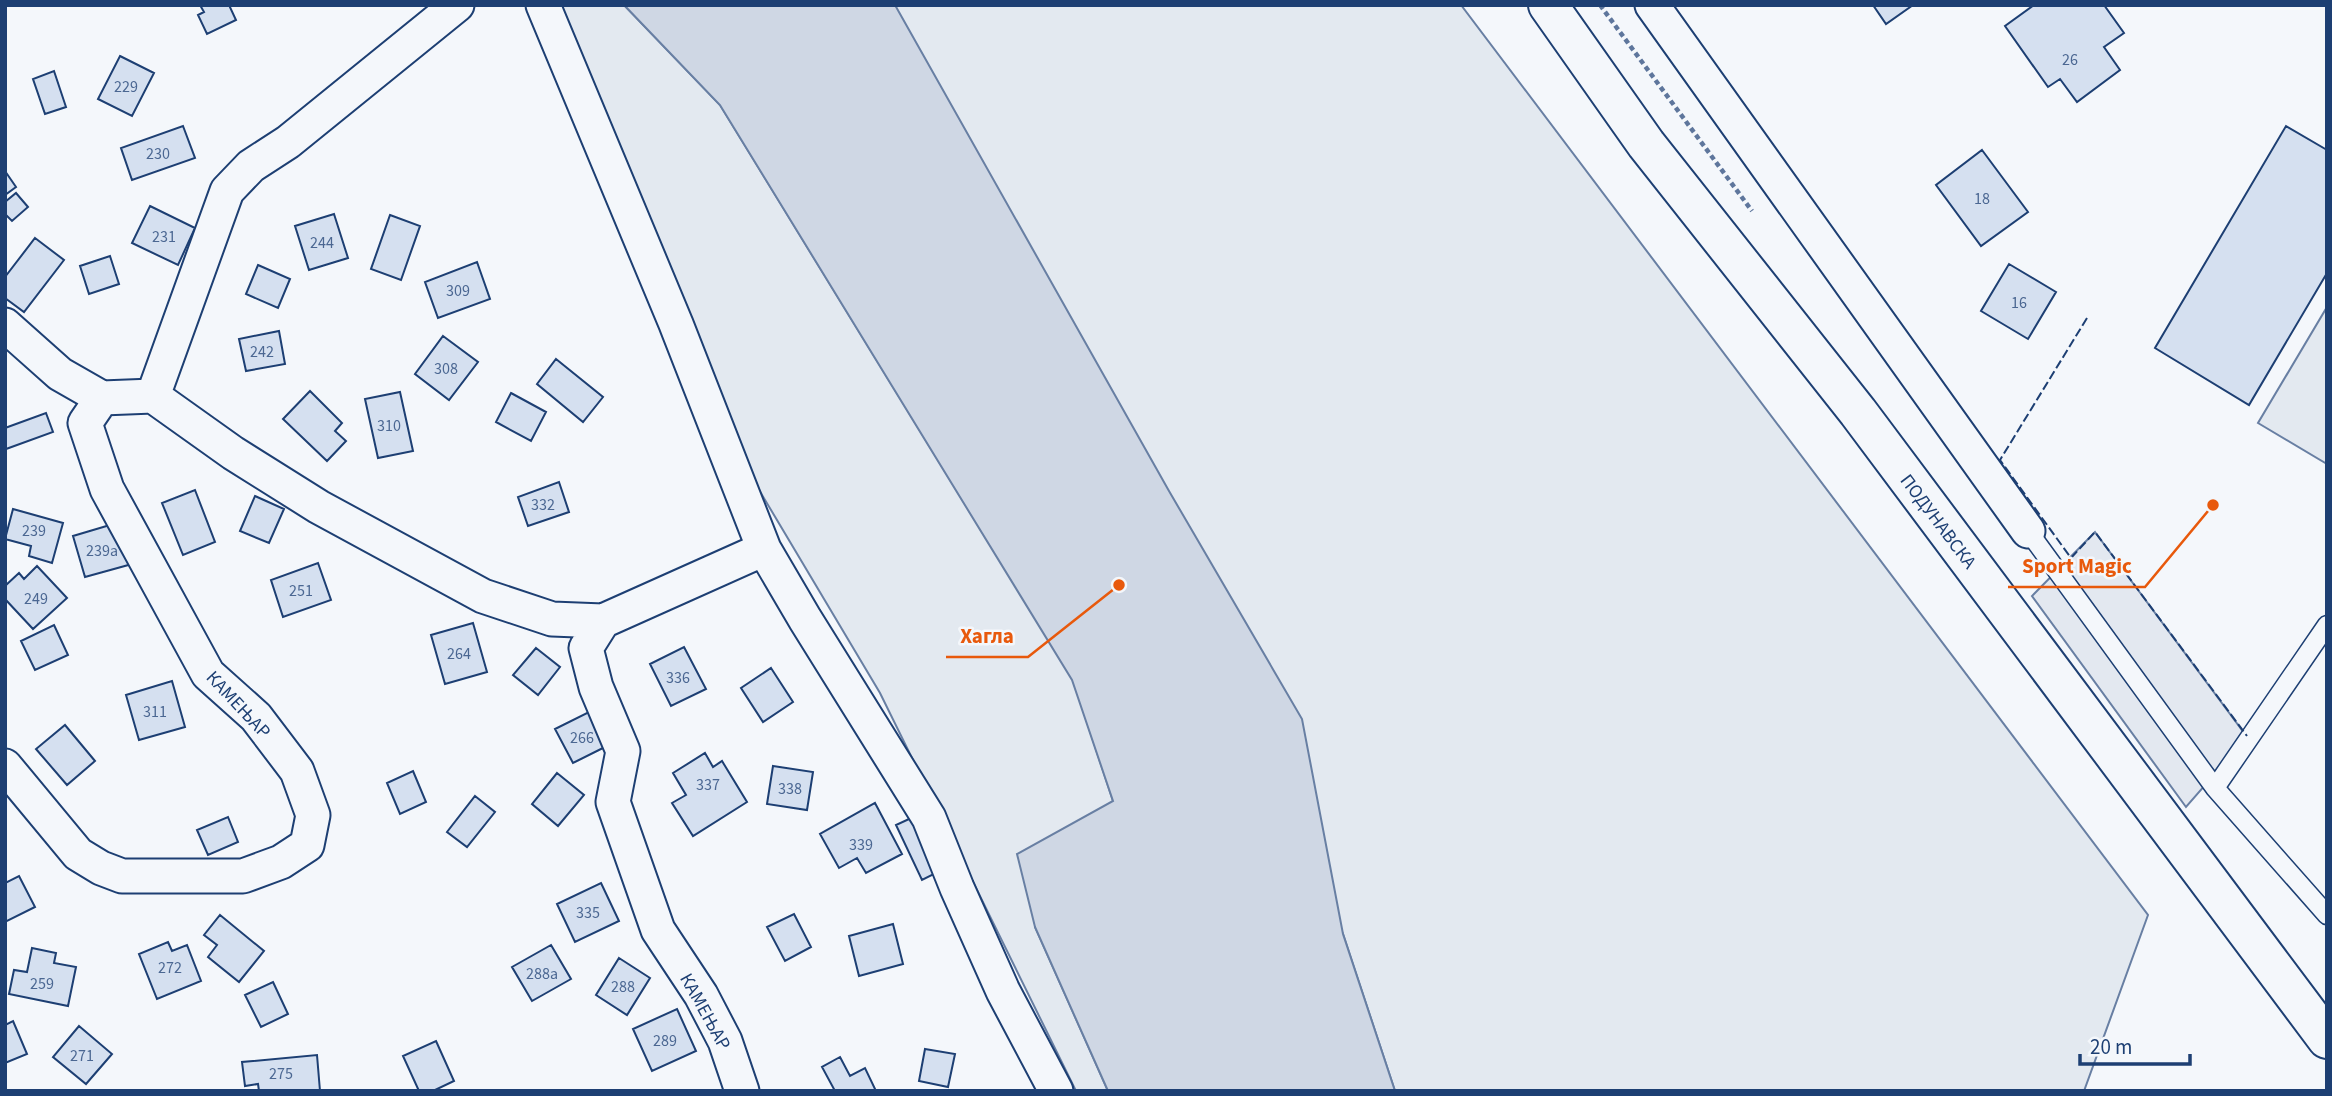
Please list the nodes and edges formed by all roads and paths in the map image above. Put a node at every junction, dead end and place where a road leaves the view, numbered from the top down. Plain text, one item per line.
1 (457, 5) edge
2 (543, 5) edge
3 (1548, 5) edge
4 (1652, 5) edge
5 (5, 326) edge
6 (153, 396) junction
7 (102, 398) junction
8 (2028, 531) joint
9 (764, 549) junction
10 (603, 621) junction
11 (2327, 625) edge
12 (5, 766) edge
13 (2215, 788) junction
14 (2327, 915) edge
15 (2327, 1039) edge
16 (742, 1091) edge
17 (1056, 1091) edge

1 - 6 street
2 - 9 street
3 - 15 street, ПОДУНАВСКА
4 - 8 street
5 - 7 street
6 - 7 street
6 - 10 street
7 - 12 street, КАМЕЊАР
8 - 13 lane
9 - 10 street
9 - 17 street
10 - 16 street, КАМЕЊАР
11 - 13 lane
13 - 14 lane

